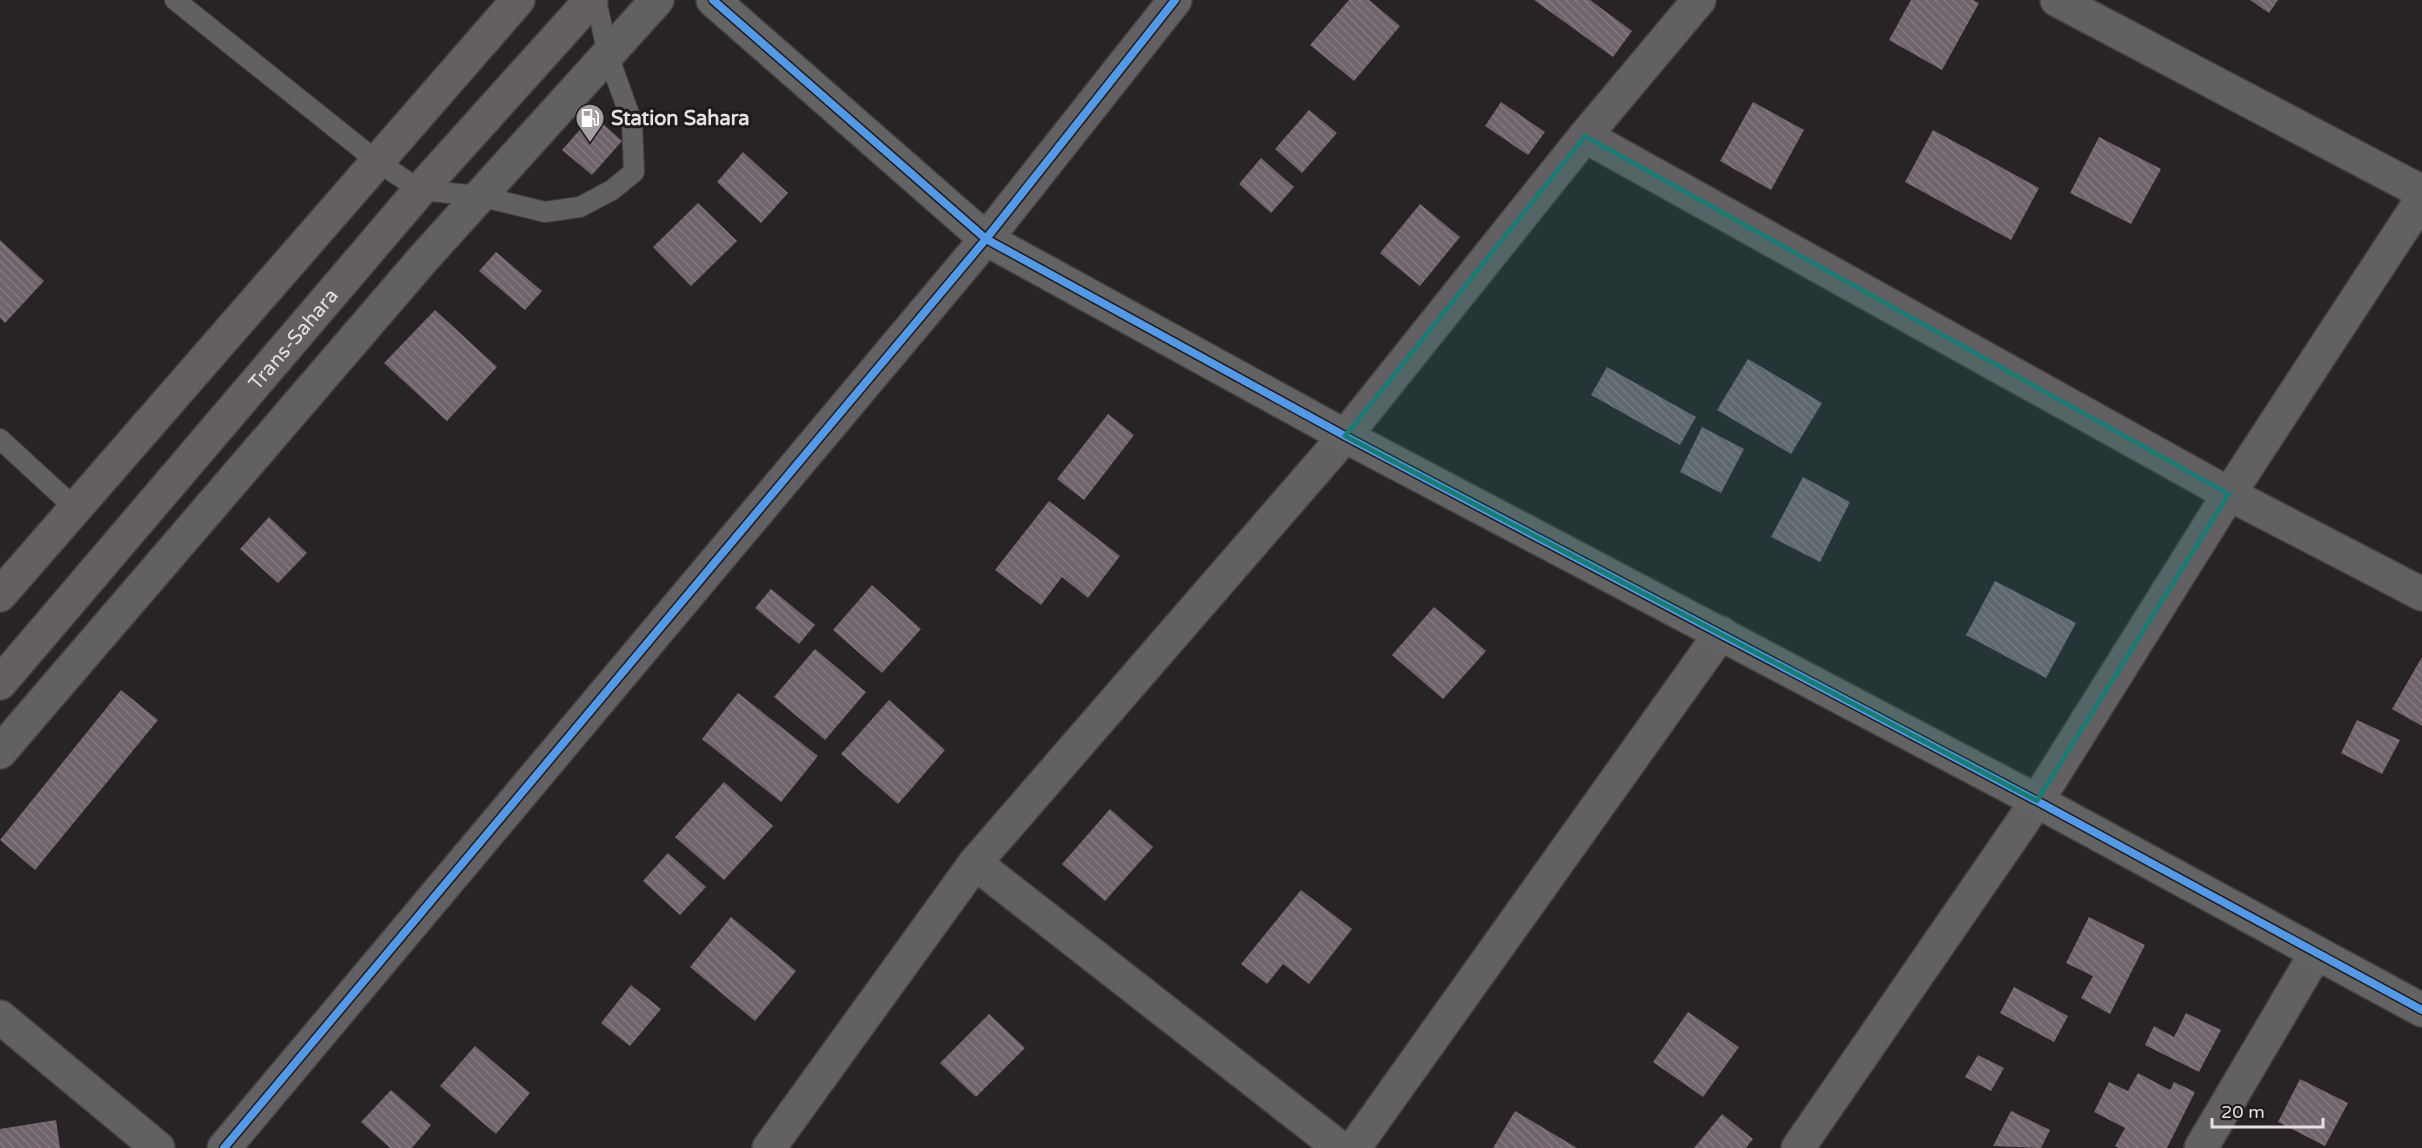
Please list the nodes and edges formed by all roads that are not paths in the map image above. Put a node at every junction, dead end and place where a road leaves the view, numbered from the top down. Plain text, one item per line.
1 (175, 0) edge
2 (518, 0) edge
3 (591, 0) edge
4 (596, 0) edge
5 (657, 0) edge
6 (713, 0) edge
7 (1175, 0) edge
8 (1698, 0) edge
9 (2064, 1) edge
10 (608, 55) junction
11 (1585, 136) junction
12 (378, 162) junction
13 (420, 190) junction
14 (2422, 192) edge
15 (479, 196) junction
16 (2422, 199) edge
17 (986, 239) junction
18 (1345, 436) junction
19 (0, 439) edge
20 (2229, 494) junction
21 (75, 508) junction
22 (2422, 594) edge
23 (0, 595) edge
24 (1721, 633) junction
25 (0, 683) edge
26 (0, 752) edge
27 (2037, 801) junction
28 (975, 863) junction
29 (2316, 953) junction
30 (2422, 1010) edge
31 (0, 1017) edge
32 (158, 1148) edge
33 (224, 1148) edge
34 (769, 1148) edge
35 (1340, 1148) edge
36 (1354, 1148) edge
37 (1798, 1148) edge
38 (2201, 1148) edge

1 - 12 lane
2 - 12 main road
3 - 13 main road, Trans-Sahara
4 - 10 lane
5 - 10 street
6 - 17 street
7 - 17 street
8 - 11 street
9 - 14 street
10 - 15 street
10 - 15 lane
11 - 18 street
11 - 20 street
12 - 13 lane
12 - 21 main road
13 - 15 lane
13 - 25 main road, Trans-Sahara
15 - 26 street
16 - 20 street
17 - 18 street
17 - 33 street
18 - 24 street
18 - 28 street
19 - 21 lane
20 - 22 street
20 - 27 street
21 - 23 main road
24 - 27 street
24 - 36 street
27 - 29 street
27 - 37 street
28 - 34 street
28 - 35 street
29 - 30 street
29 - 38 street
31 - 32 street

